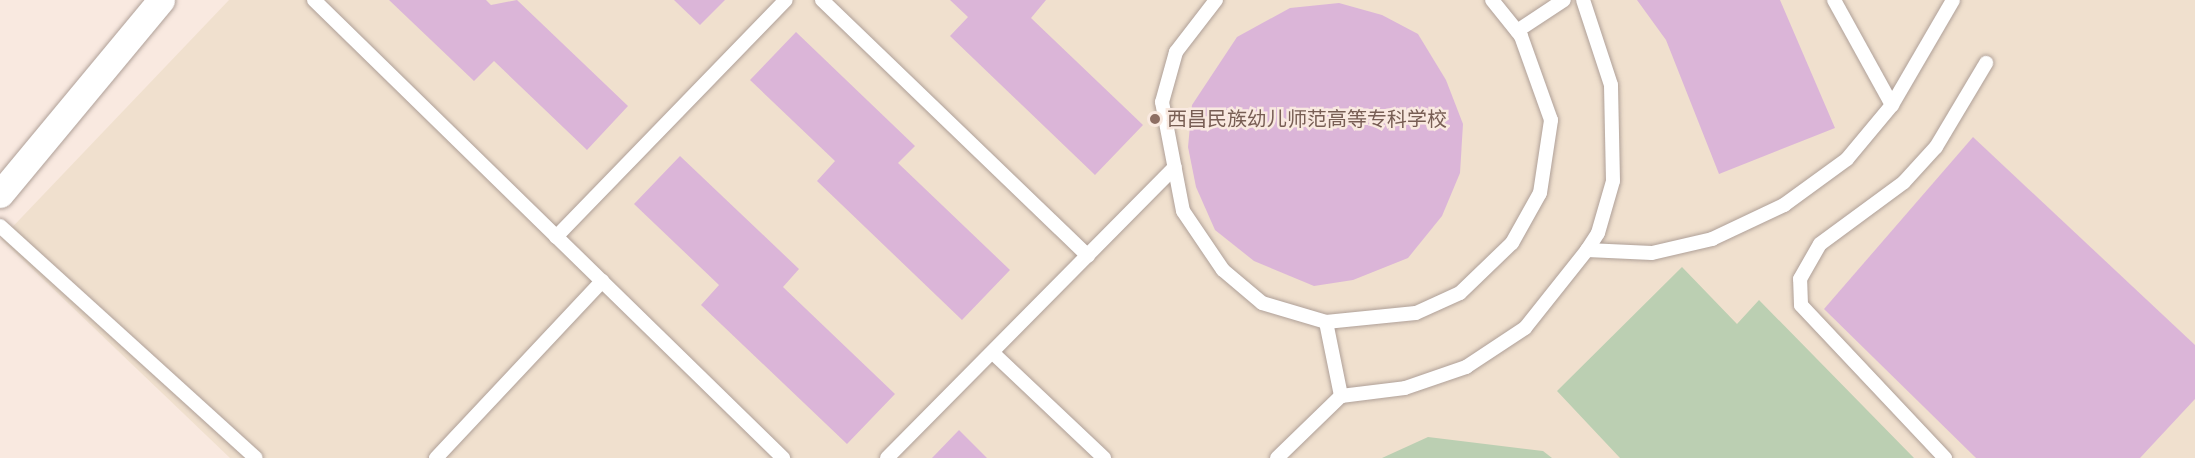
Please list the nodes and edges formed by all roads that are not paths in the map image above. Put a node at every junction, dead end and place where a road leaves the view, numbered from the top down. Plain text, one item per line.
1 (161, 0) edge
2 (314, 0) edge
3 (786, 0) edge
4 (822, 0) edge
5 (1492, 0) edge
6 (1564, 0) edge
7 (1583, 0) edge
8 (1834, 0) edge
9 (1953, 0) edge
10 (1212, 2) edge
11 (1517, 31) junction
12 (1986, 63) dead end
13 (1892, 105) junction
14 (1175, 167) junction
15 (0, 194) edge
16 (0, 226) edge
17 (556, 237) junction
18 (1587, 250) junction
19 (1088, 256) junction
20 (602, 281) junction
21 (1326, 322) junction
22 (993, 353) junction
23 (1341, 396) junction
24 (256, 458) edge
25 (435, 458) edge
26 (783, 458) edge
27 (888, 458) edge
28 (1104, 458) edge
29 (1277, 458) edge
30 (1945, 458) edge

1 - 15 street
2 - 17 lane
3 - 17 lane
4 - 19 lane
5 - 11 lane
6 - 11 lane
7 - 18 lane
8 - 13 lane
9 - 13 lane
10 - 14 lane
11 - 21 lane
12 - 30 lane
13 - 18 lane
14 - 19 lane
14 - 21 lane
16 - 24 lane
17 - 20 lane
18 - 23 lane
19 - 22 lane
20 - 25 lane
20 - 26 lane
21 - 23 lane
22 - 27 lane
22 - 28 lane
23 - 29 lane

